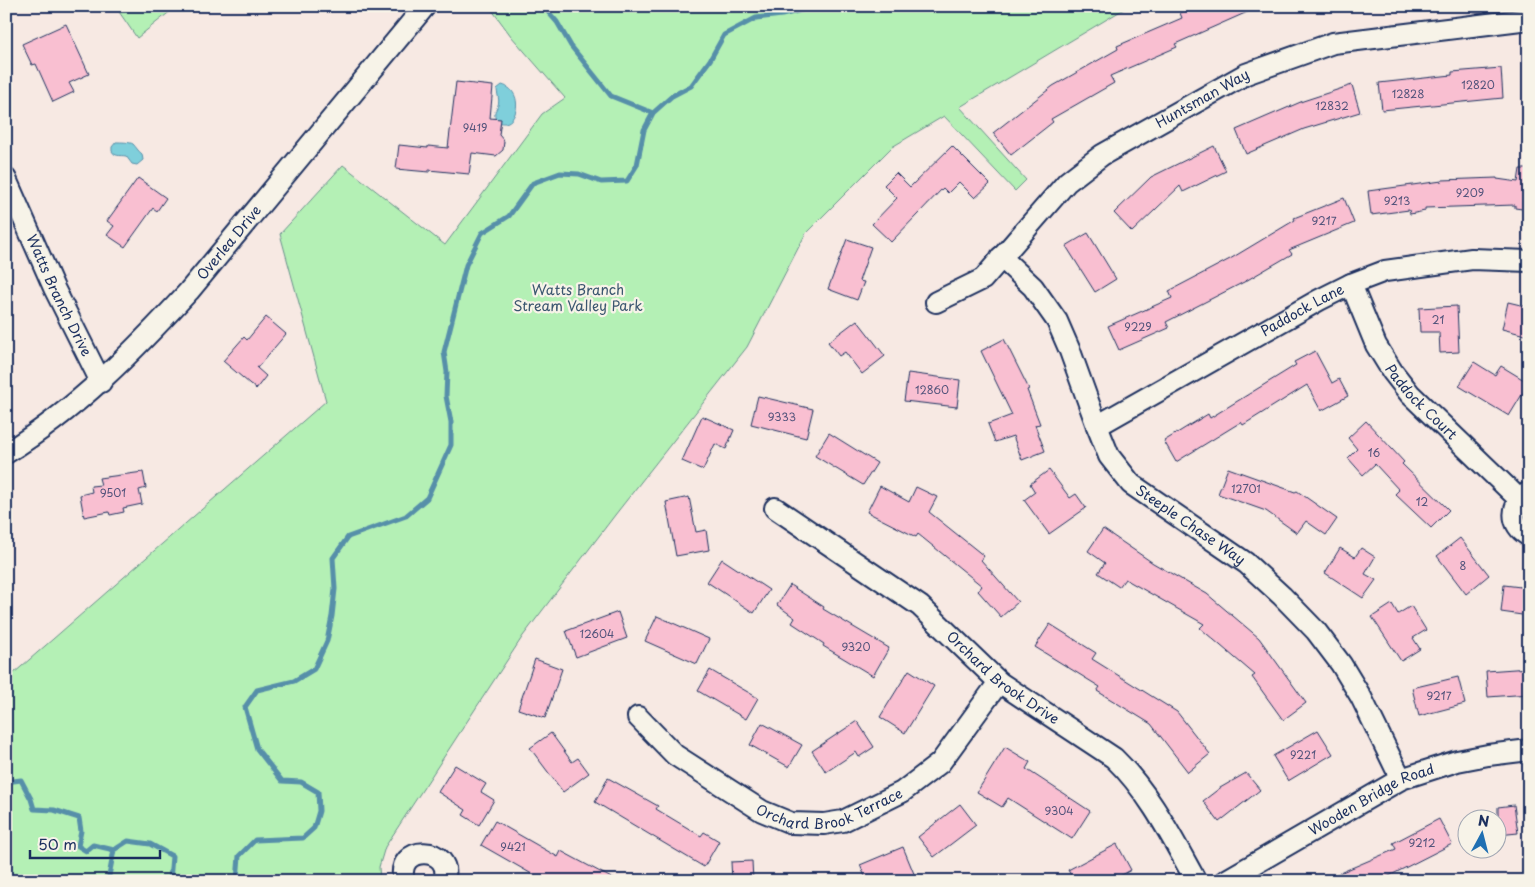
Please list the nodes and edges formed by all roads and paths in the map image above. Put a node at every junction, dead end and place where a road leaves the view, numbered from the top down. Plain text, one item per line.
1 (426, 6) edge
2 (1529, 19) edge
3 (6, 179) edge
4 (1001, 257) junction
5 (1529, 261) edge
6 (1351, 284) junction
7 (936, 302) dead end
8 (101, 382) junction
9 (1097, 426) junction
10 (6, 453) edge
11 (1524, 496) edge
12 (775, 508) dead end
13 (1529, 536) edge
14 (999, 682) junction
15 (638, 717) dead end
16 (1529, 750) edge
17 (1402, 779) junction
18 (404, 881) edge
19 (444, 881) edge
20 (1196, 881) edge
21 (1225, 881) edge

1 - 8 street, Overlea Drive
2 - 4 street, Huntsman Way
3 - 8 street, Watts Branch Drive
4 - 7 street, Huntsman Way
4 - 9 street, Steeple Chase Way
5 - 6 street, Paddock Lane
6 - 9 street, Paddock Lane
6 - 11 street, Paddock Court
8 - 10 street, Overlea Drive
9 - 17 street, Steeple Chase Way
11 - 13 street, Paddock Court
12 - 14 street, Orchard Brook Drive
14 - 15 street, Orchard Brook Terrace
14 - 20 street, Orchard Brook Drive
16 - 17 street, Wooden Bridge Road
17 - 21 street, Wooden Bridge Road
18 - 19 street

